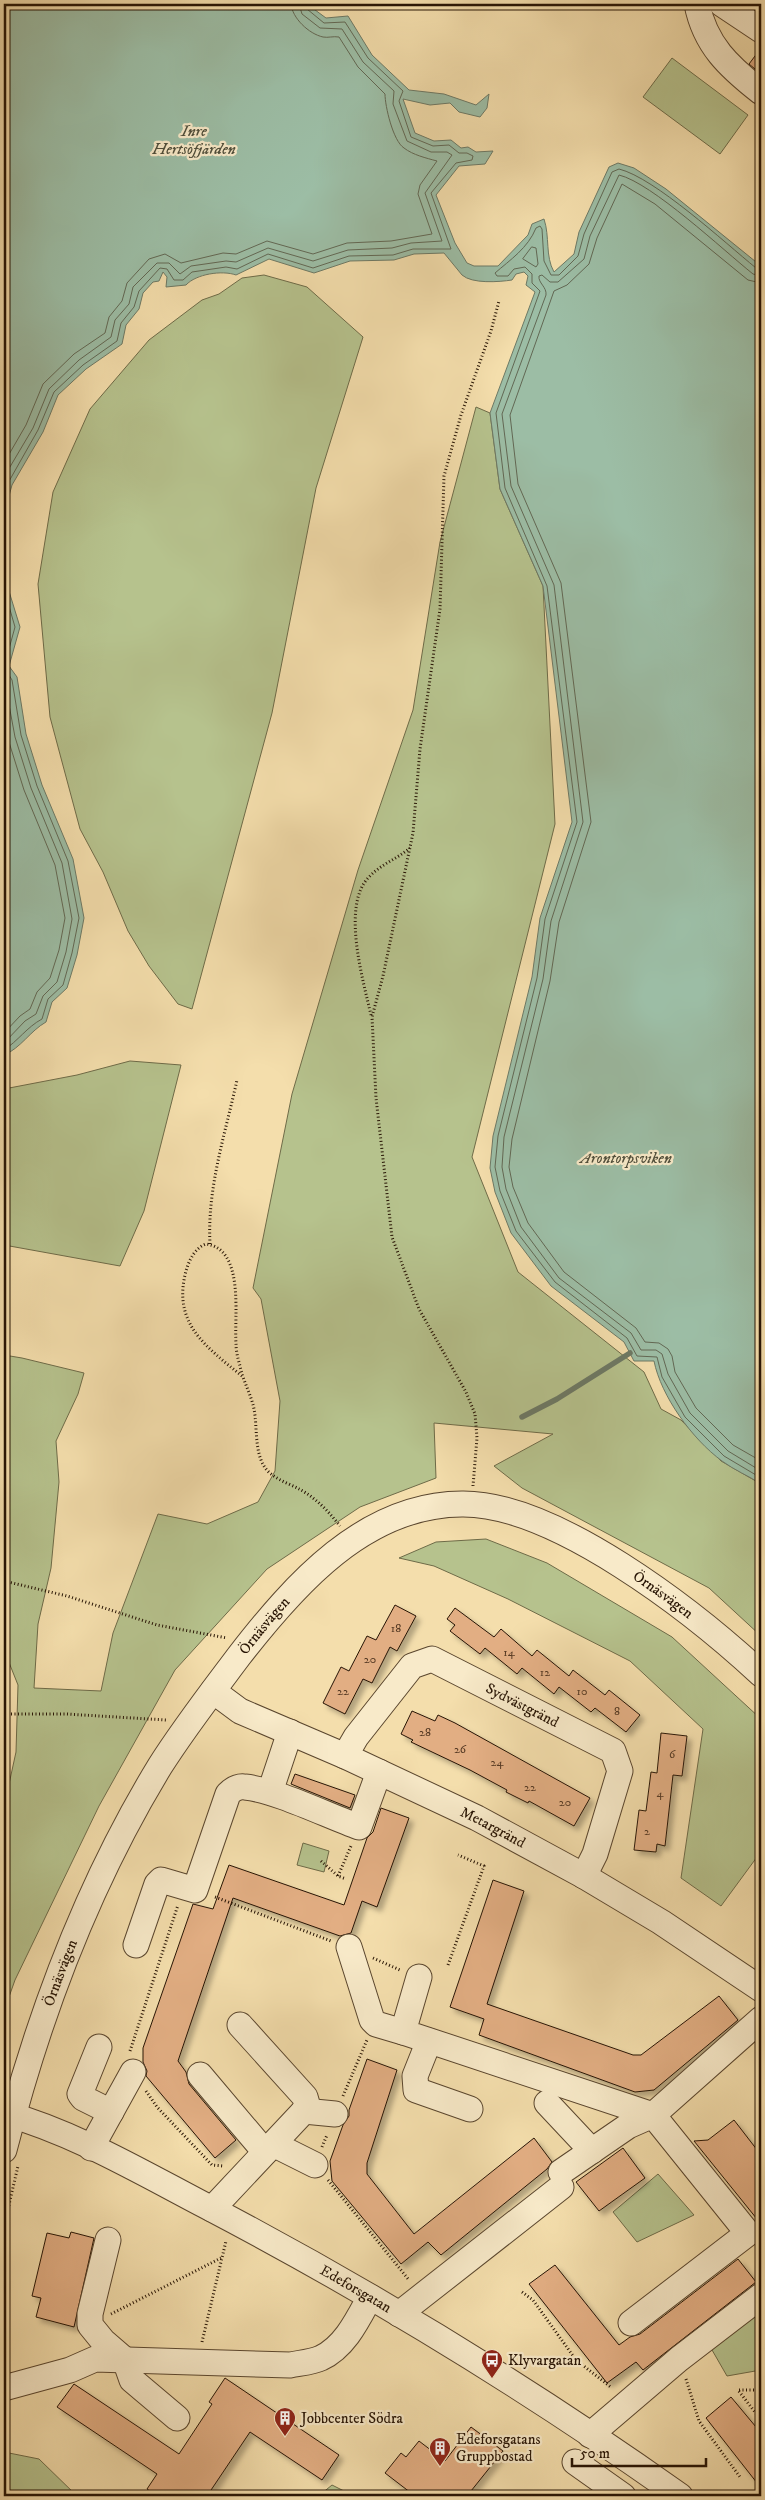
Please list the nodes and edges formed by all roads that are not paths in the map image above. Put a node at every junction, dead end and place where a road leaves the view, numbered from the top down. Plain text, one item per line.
1 (696, 4) edge
2 (722, 4) edge
3 (761, 30) edge
4 (761, 92) edge
5 (761, 1674) edge
6 (213, 1691) junction
7 (290, 1732) junction
8 (345, 1756) junction
9 (378, 1772) junction
10 (270, 1792) junction
11 (584, 1876) junction
12 (136, 1945) dead end
13 (349, 1948) road end
14 (419, 1977) road end
15 (761, 1989) edge
16 (240, 2024) dead end
17 (403, 2032) junction
18 (756, 2032) edge
19 (429, 2041) junction
20 (99, 2047) dead end
21 (133, 2072) road end
22 (200, 2074) dead end
23 (547, 2103) dead end
24 (470, 2109) dead end
25 (304, 2111) junction
26 (111, 2112) junction
27 (336, 2114) road end
28 (8, 2115) edge
29 (654, 2115) junction
30 (91, 2148) junction
31 (592, 2151) junction
32 (263, 2154) junction
33 (11, 2157) edge
34 (315, 2165) road end
35 (212, 2209) junction
36 (108, 2240) dead end
37 (761, 2296) edge
38 (370, 2297) junction
39 (399, 2314) junction
40 (631, 2323) dead end
41 (125, 2360) junction
42 (4, 2388) edge
43 (177, 2418) dead end
44 (590, 2434) junction
45 (575, 2462) dead end
46 (623, 2496) edge
47 (680, 2496) edge

1 - 4 street
2 - 3 street
5 - 6 street, Örnäsvägen
6 - 7 street, Metargränd
6 - 28 street, Örnäsvägen
7 - 8 street, Metargränd
7 - 10 street
8 - 9 street, Metargränd
8 - 11 street, Sydvästgränd
9 - 10 street
9 - 11 street, Metargränd
10 - 12 street
11 - 15 street, Metargränd
13 - 17 street
14 - 17 street
16 - 25 street
17 - 19 street
18 - 29 street
19 - 24 street
19 - 29 street
20 - 26 street
21 - 26 street
22 - 32 street
23 - 31 street
25 - 27 street
25 - 32 street
26 - 30 street
28 - 30 street, Edeforsgatan
28 - 33 street, Örnäsvägen
29 - 31 street
29 - 40 street
30 - 35 street, Edeforsgatan
31 - 39 street
32 - 34 street
32 - 35 street
35 - 38 street, Edeforsgatan
36 - 41 street
37 - 44 street
38 - 39 street, Edeforsgatan
38 - 41 street
39 - 44 street, Edeforsgatan
41 - 42 street
41 - 43 street
44 - 47 street, Edeforsgatan
45 - 46 street

